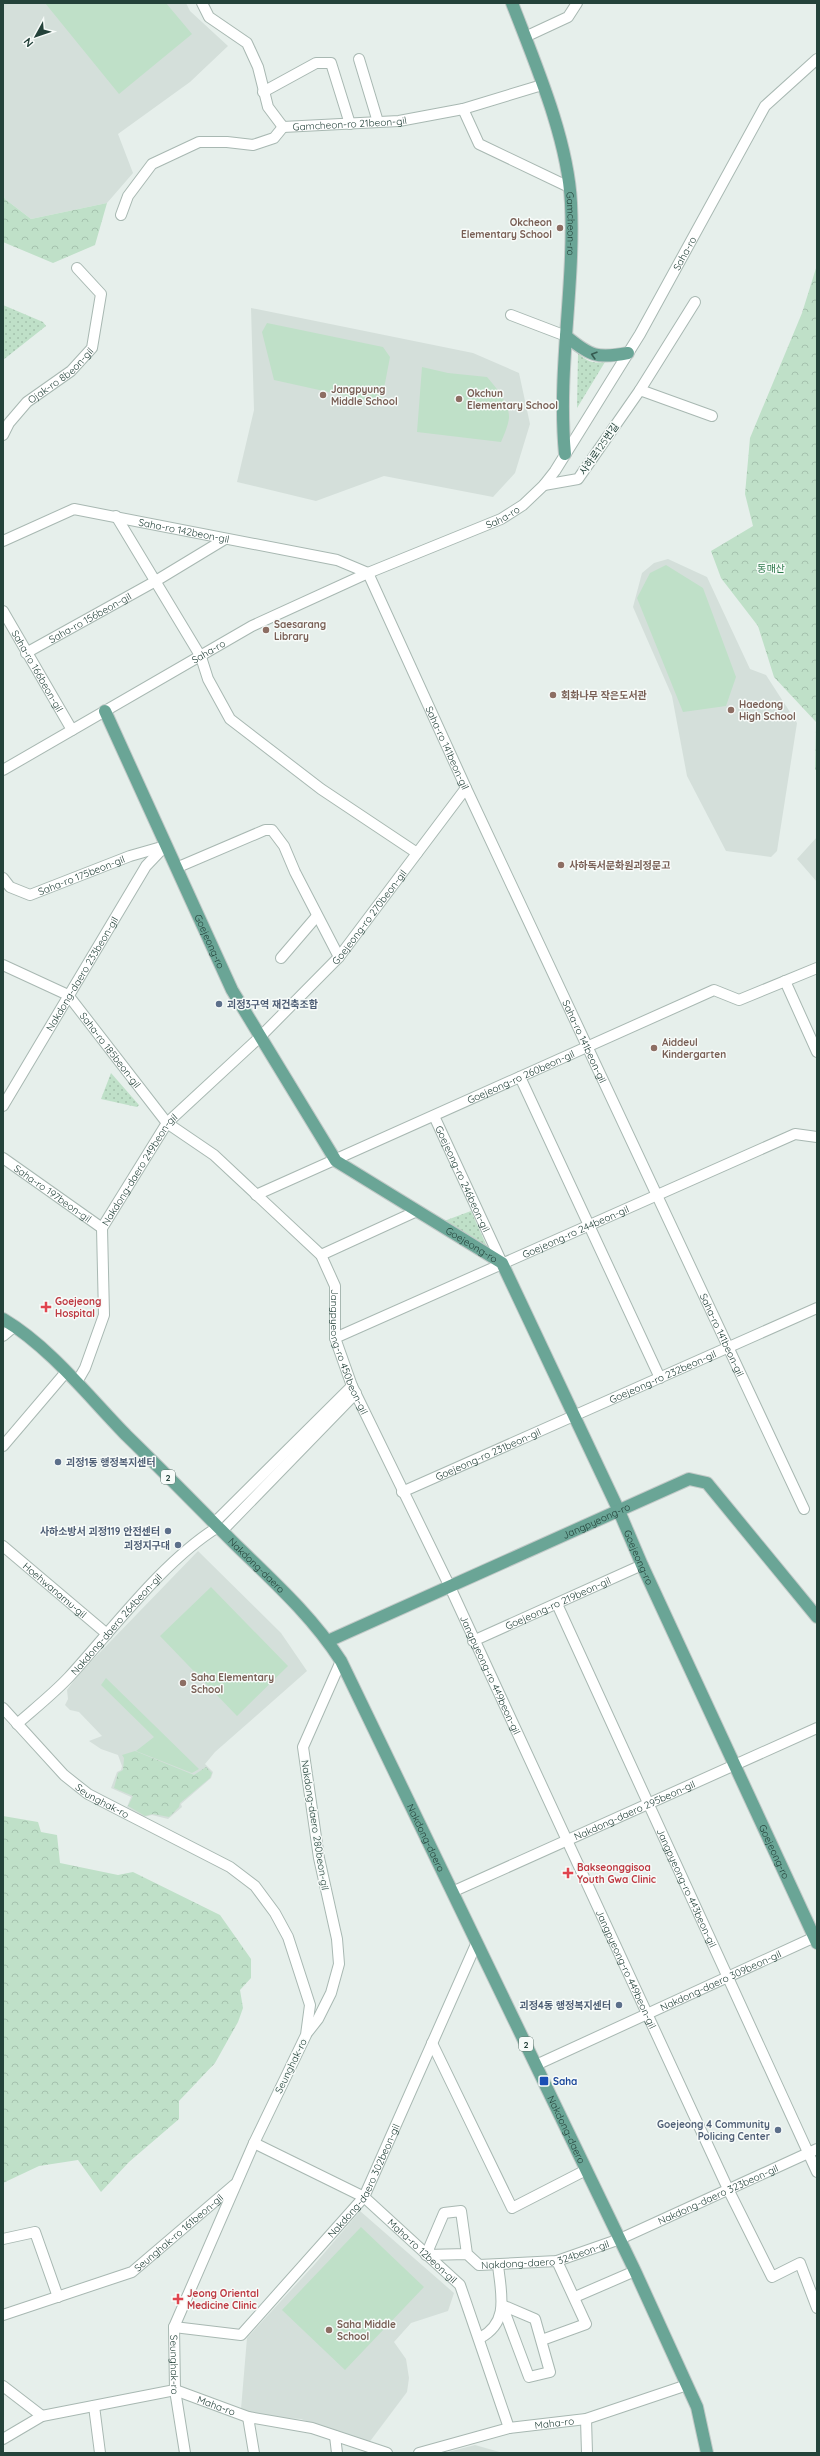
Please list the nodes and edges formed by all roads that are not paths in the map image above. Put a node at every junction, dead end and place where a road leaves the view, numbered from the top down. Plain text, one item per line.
1 (202, 3) edge
2 (512, 3) edge
3 (577, 3) edge
4 (526, 37) junction
5 (359, 59) dead end
6 (817, 60) edge
7 (542, 85) junction
8 (263, 92) junction
9 (463, 109) junction
10 (378, 122) junction
11 (350, 124) junction
12 (283, 127) junction
13 (569, 187) junction
14 (121, 215) dead end
15 (77, 268) dead end
16 (695, 302) dead end
17 (511, 315) dead end
18 (566, 336) junction
19 (628, 353) junction
20 (640, 390) junction
21 (712, 416) dead end
22 (3, 435) edge
23 (565, 454) junction
24 (544, 485) junction
25 (116, 516) junction
26 (225, 539) junction
27 (3, 541) edge
28 (368, 573) junction
29 (154, 582) junction
30 (3, 612) edge
31 (26, 653) junction
32 (201, 657) junction
33 (104, 712) junction
34 (72, 730) junction
35 (3, 770) edge
36 (466, 788) junction
37 (164, 846) junction
38 (416, 854) junction
39 (176, 868) junction
40 (3, 878) edge
41 (317, 916) junction
42 (339, 957) junction
43 (281, 958) dead end
44 (3, 965) edge
45 (817, 968) edge
46 (785, 981) junction
47 (68, 995) junction
48 (261, 1036) junction
49 (588, 1047) junction
50 (817, 1052) edge
51 (520, 1077) junction
52 (3, 1106) edge
53 (434, 1116) junction
54 (167, 1123) junction
55 (817, 1137) edge
56 (3, 1158) edge
57 (336, 1161) junction
58 (256, 1195) junction
59 (657, 1195) junction
60 (417, 1211) junction
61 (589, 1225) junction
62 (102, 1228) junction
63 (321, 1255) junction
64 (502, 1264) junction
65 (817, 1308) edge
66 (3, 1319) edge
67 (15, 1326) junction
68 (3, 1336) edge
69 (335, 1338) junction
70 (728, 1348) junction
71 (66, 1372) junction
72 (660, 1378) junction
73 (77, 1382) junction
74 (354, 1389) junction
75 (573, 1416) junction
76 (3, 1446) edge
77 (402, 1492) junction
78 (804, 1509) dead end
79 (619, 1511) junction
80 (218, 1527) junction
81 (3, 1546) edge
82 (642, 1565) junction
83 (450, 1587) junction
84 (557, 1604) junction
85 (817, 1617) edge
86 (107, 1634) junction
87 (328, 1641) junction
88 (473, 1641) junction
89 (340, 1661) junction
90 (3, 1708) edge
91 (17, 1724) junction
92 (817, 1728) edge
93 (735, 1764) junction
94 (648, 1804) junction
95 (566, 1841) junction
96 (452, 1892) junction
97 (816, 1939) edge
98 (477, 1942) junction
99 (728, 1977) junction
100 (648, 2014) junction
101 (306, 2035) junction
102 (432, 2043) junction
103 (536, 2065) junction
104 (254, 2143) junction
105 (813, 2151) edge
106 (586, 2170) junction
107 (817, 2172) edge
108 (236, 2183) junction
109 (728, 2190) junction
110 (364, 2197) junction
111 (3, 2239) edge
112 (620, 2240) junction
113 (467, 2254) junction
114 (426, 2255) junction
115 (558, 2261) junction
116 (498, 2265) junction
117 (635, 2271) junction
118 (58, 2297) junction
119 (575, 2297) junction
120 (502, 2305) junction
121 (817, 2308) edge
122 (3, 2315) edge
123 (174, 2327) junction
124 (480, 2338) junction
125 (542, 2340) junction
126 (3, 2386) edge
127 (687, 2386) junction
128 (175, 2390) junction
129 (94, 2406) junction
130 (42, 2416) junction
131 (248, 2417) junction
132 (586, 2420) junction
133 (509, 2428) junction
134 (335, 2436) junction
135 (3, 2439) edge
136 (100, 2453) edge
137 (185, 2453) edge
138 (254, 2453) edge
139 (337, 2453) edge
140 (386, 2453) edge
141 (419, 2453) edge
142 (587, 2453) edge
143 (707, 2453) edge

1 - 8 street, Gamcheon-ro 21beon-gil
2 - 4 main road, Gamcheon-ro
3 - 4 street
4 - 7 main road, Gamcheon-ro
5 - 10 street
6 - 19 street, Saha-ro
7 - 9 street, Gamcheon-ro 21beon-gil
7 - 13 main road, Gamcheon-ro
8 - 11 street
8 - 12 street, Gamcheon-ro 21beon-gil
9 - 10 street, Gamcheon-ro 21beon-gil
9 - 13 street
10 - 11 street, Gamcheon-ro 21beon-gil
11 - 12 street, Gamcheon-ro 21beon-gil
12 - 14 street
13 - 18 main road, Gamcheon-ro
15 - 22 street, Ojak-ro 8beon-gil
16 - 20 street, 사하로125번길
17 - 18 street
19 -> 18 main road
18 - 23 main road, Gamcheon-ro
19 - 23 street, Saha-ro
20 - 21 street
20 - 24 street, 사하로125번길
23 - 24 street, Saha-ro
24 - 28 street, Saha-ro
25 - 26 street, Saha-ro 142beon-gil
25 - 27 street, Saha-ro 142beon-gil
25 - 29 street
26 - 28 street, Saha-ro 142beon-gil
26 - 29 street, Saha-ro 156beon-gil
28 - 32 street, Saha-ro
28 - 36 street, Saha-ro 141beon-gil
29 - 31 street, Saha-ro 156beon-gil
29 - 32 street
30 - 31 street, Saha-ro 166beon-gil
31 - 34 street, Saha-ro 166beon-gil
32 - 33 street, Saha-ro
32 - 38 street
33 - 34 street, Saha-ro
33 - 37 main road, Goejeong-ro
34 - 35 street, Saha-ro
36 - 38 street, Goejeong-ro 270beon-gil
36 - 49 street, Saha-ro 141beon-gil
37 - 39 main road, Goejeong-ro
37 - 40 street, Saha-ro 175beon-gil
37 - 47 street, Nakdong-daero 233beon-gil
38 - 42 street, Goejeong-ro 270beon-gil
39 - 41 street
39 - 48 main road, Goejeong-ro
41 - 42 street
41 - 43 street
42 - 48 street, Goejeong-ro 270beon-gil
44 - 47 street, Saha-ro 185beon-gil
45 - 46 street, Goejeong-ro 260beon-gil
46 - 49 street, Goejeong-ro 260beon-gil
46 - 50 street
47 - 52 street, Nakdong-daero 233beon-gil
47 - 54 street, Saha-ro 185beon-gil
48 - 54 street, Nakdong-daero 249beon-gil
48 - 57 main road, Goejeong-ro
49 - 51 street, Goejeong-ro 260beon-gil
49 - 59 street, Saha-ro 141beon-gil
51 - 53 street, Goejeong-ro 260beon-gil
51 - 61 street
53 - 57 street, Goejeong-ro 260beon-gil
53 - 64 street, Goejeong-ro 246beon-gil
54 - 58 street, Jangpyeong-ro 450beon-gil
54 - 62 street, Nakdong-daero 249beon-gil
55 - 59 street, Goejeong-ro 244beon-gil
56 - 62 street, Saha-ro 197beon-gil
57 - 58 street
57 - 60 main road, Goejeong-ro
58 - 63 street, Jangpyeong-ro 450beon-gil
59 - 61 street, Goejeong-ro 244beon-gil
59 - 70 street, Saha-ro 141beon-gil
60 - 63 street
60 - 64 main road, Goejeong-ro
61 - 64 street, Goejeong-ro 244beon-gil
61 - 72 street
62 - 73 street, Nakdong-daero 249beon-gil
63 - 69 street, Jangpyeong-ro 450beon-gil
64 - 69 street, Goejeong-ro 244beon-gil
64 - 75 main road, Goejeong-ro
65 - 70 street, Goejeong-ro 232beon-gil
66 - 67 main road, Nakdong-daero / 2
67 - 68 street
67 - 71 main road, Nakdong-daero / 2
69 - 74 street, Jangpyeong-ro 450beon-gil
70 - 72 street, Goejeong-ro 232beon-gil
70 - 78 street, Saha-ro 141beon-gil
71 - 73 main road, Nakdong-daero / 2
71 - 76 street
72 - 75 street, Goejeong-ro 232beon-gil
73 - 80 main road, Nakdong-daero / 2
74 - 77 street, Jangpyeong-ro 450beon-gil
74 - 80 street, Nakdong-daero 264beon-gil
75 - 77 street, Goejeong-ro 231beon-gil
75 - 79 main road, Goejeong-ro
77 - 83 street, Jangpyeong-ro 450beon-gil
79 - 82 main road, Goejeong-ro
79 - 83 main road, Jangpyeong-ro
79 - 85 main road, Jangpyeong-ro
80 - 86 street, Nakdong-daero 264beon-gil
80 - 87 main road, Nakdong-daero / 2
81 - 86 street, Hoehwanamu-gil
82 - 84 street, Goejeong-ro 219beon-gil
82 - 93 main road, Goejeong-ro
83 - 87 main road, Jangpyeong-ro
83 - 88 street, Jangpyeong-ro 449beon-gil
84 - 88 street, Goejeong-ro 219beon-gil
84 - 94 street, Jangpyeong-ro 443beon-gil
86 - 91 street, Nakdong-daero 264beon-gil
87 - 89 main road, Nakdong-daero / 2
88 - 95 street, Jangpyeong-ro 449beon-gil
89 - 96 main road, Nakdong-daero / 2
89 - 101 street, Nakdong-daero 280beon-gil
90 - 91 street, Seunghak-ro
91 - 101 street, Seunghak-ro
92 - 93 street, Nakdong-daero 295beon-gil
93 - 94 street, Nakdong-daero 295beon-gil
93 - 97 main road, Goejeong-ro
94 - 95 street, Nakdong-daero 295beon-gil
94 - 99 street, Jangpyeong-ro 443beon-gil
95 - 96 street, Nakdong-daero 295beon-gil
95 - 100 street, Jangpyeong-ro 449beon-gil
96 - 98 main road, Nakdong-daero / 2
97 - 99 street, Nakdong-daero 309beon-gil
98 - 102 street, Nakdong-daero 302beon-gil
98 - 103 main road, Nakdong-daero / 2
99 - 100 street, Nakdong-daero 309beon-gil
99 - 105 street, Jangpyeong-ro 443beon-gil
100 - 103 street, Nakdong-daero 309beon-gil
100 - 109 street, Jangpyeong-ro 449beon-gil
101 - 104 street, Seunghak-ro
102 - 106 street
102 - 110 street, Nakdong-daero 302beon-gil
103 - 106 main road, Nakdong-daero / 2
104 - 108 street, Seunghak-ro
104 - 110 street, Maha-ro 12beon-gil
105 - 107 street, Jangpyeong-ro 443beon-gil
105 - 109 street, Nakdong-daero 323beon-gil
106 - 112 main road, Nakdong-daero / 2
108 - 118 street, Seunghak-ro 161beon-gil
108 - 123 street, Seunghak-ro
109 - 112 street, Nakdong-daero 323beon-gil
109 - 121 street, Jangpyeong-ro 449beon-gil
110 - 114 street, Maha-ro 12beon-gil
110 - 123 street, Nakdong-daero 302beon-gil
111 - 118 street
112 - 115 street, Nakdong-daero 324beon-gil
112 - 117 main road, Nakdong-daero / 2
113 - 114 street, Nakdong-daero 324beon-gil
113 - 114 street
113 - 116 street, Nakdong-daero 324beon-gil
114 - 124 street, Maha-ro 12beon-gil
115 - 116 street, Nakdong-daero 324beon-gil
115 - 119 street
116 - 120 street
117 - 119 street
117 - 127 main road, Nakdong-daero / 2
118 - 122 street, Seunghak-ro 161beon-gil
119 - 125 street
120 - 124 street
120 - 125 street
120 - 125 street
123 - 128 street, Seunghak-ro
124 - 133 street, Maha-ro 12beon-gil
126 - 130 street
127 - 132 street, Maha-ro
127 - 143 main road, Nakdong-daero / 2
128 - 129 street
128 - 131 street, Maha-ro
128 - 137 street, Seunghak-ro
129 - 130 street
129 - 136 street
130 - 135 street
131 - 134 street, Maha-ro
131 - 138 street
132 - 133 street, Maha-ro
132 - 142 street
133 - 141 street, Maha-ro
134 - 139 street
134 - 140 street, Maha-ro

